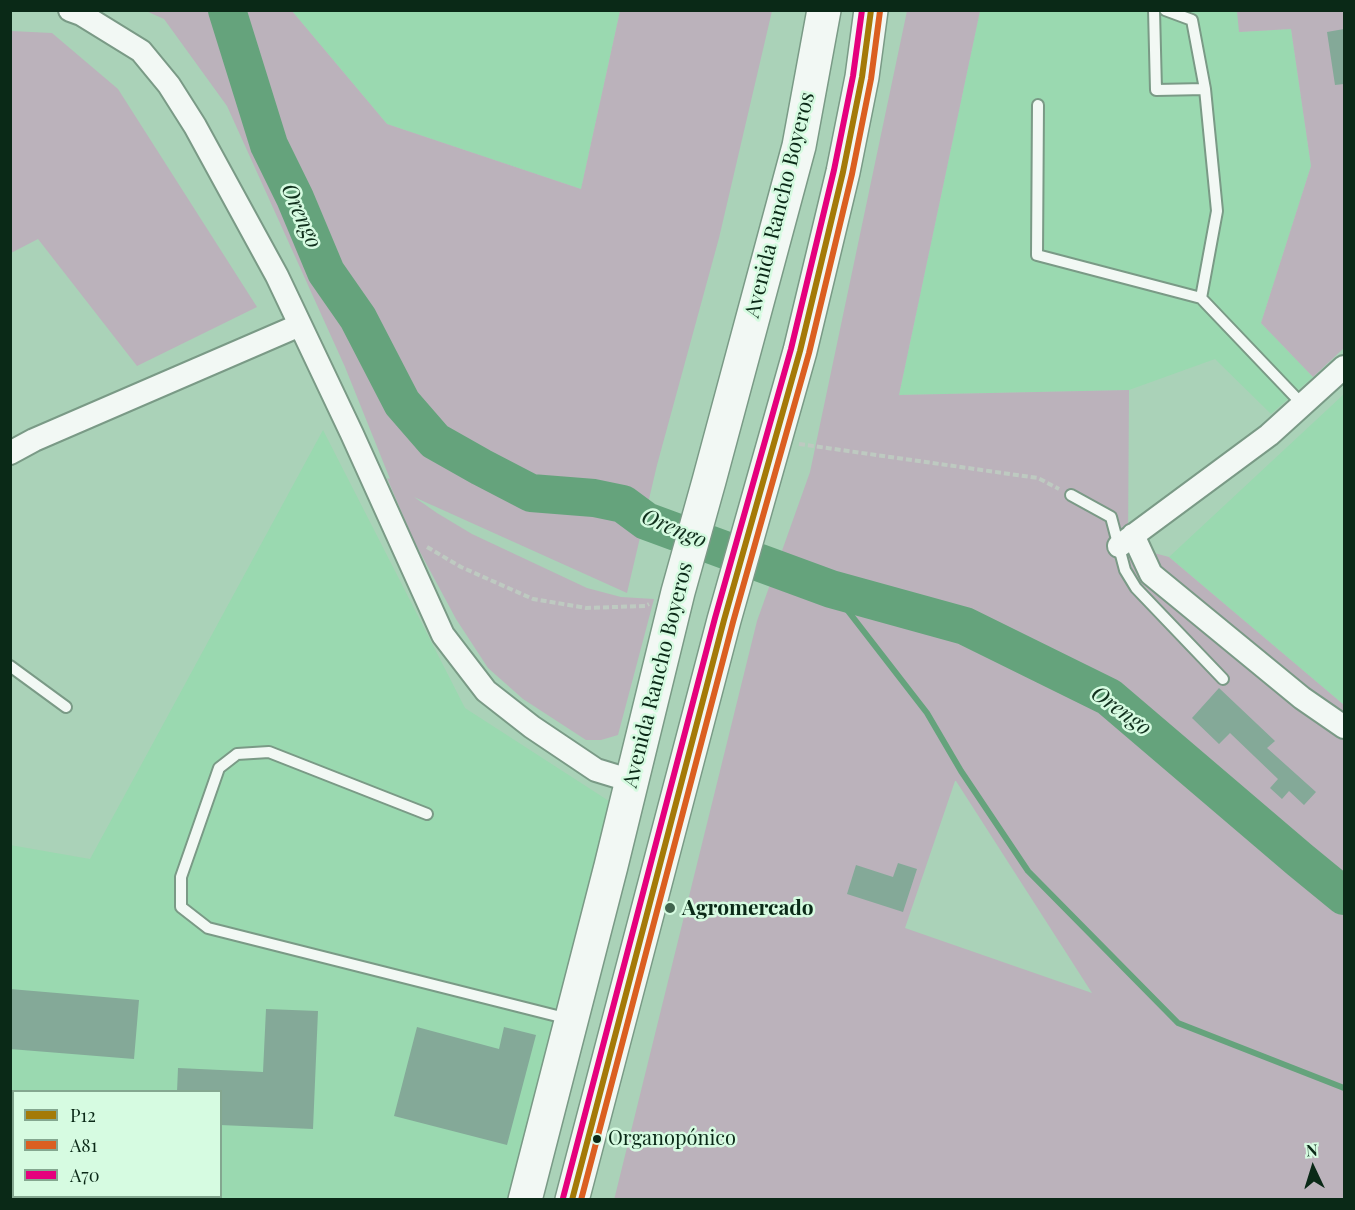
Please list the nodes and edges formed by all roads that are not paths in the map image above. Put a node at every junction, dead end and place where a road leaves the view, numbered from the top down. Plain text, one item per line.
1 (70, 10) edge
2 (824, 10) edge
3 (871, 10) edge
4 (1154, 10) edge
5 (1165, 10) edge
6 (1205, 89) junction
7 (1038, 105) dead end
8 (1202, 298) junction
9 (300, 325) junction
10 (1344, 367) edge
11 (1303, 405) junction
12 (10, 453) edge
13 (1071, 495) road end
14 (1126, 540) junction
15 (10, 666) edge
16 (1223, 679) dead end
17 (66, 707) dead end
18 (1344, 727) edge
19 (632, 781) junction
20 (427, 814) dead end
21 (572, 1020) junction
22 (525, 1200) edge
23 (572, 1200) edge

1 - 9 street
2 - 19 highway, Avenida Rancho Boyeros
3 - 23 highway
4 - 6 lane
5 - 6 lane
6 - 8 lane
7 - 8 lane
8 - 11 lane
9 - 12 street
9 - 19 street
10 - 11 street
11 - 14 street
13 - 14 lane
14 - 16 lane
14 - 18 street
15 - 17 lane
19 - 21 highway, Avenida Rancho Boyeros
20 - 21 lane
21 - 22 highway, Avenida Rancho Boyeros

